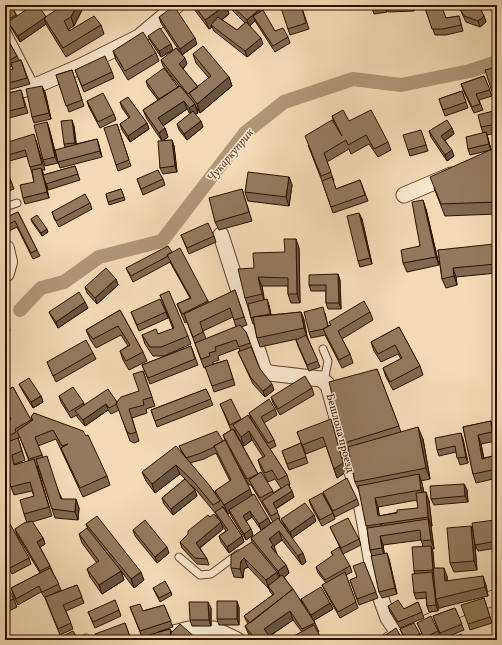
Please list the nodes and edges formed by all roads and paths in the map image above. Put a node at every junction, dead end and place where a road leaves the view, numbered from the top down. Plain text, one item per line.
1 (177, 5) edge
2 (5, 28) edge
3 (35, 86) junction
4 (5, 94) edge
5 (461, 170) edge
6 (404, 195) dead end
7 (17, 203) dead end
8 (5, 207) edge
9 (221, 235) dead end
10 (5, 249) edge
11 (5, 274) edge
12 (323, 349) dead end
13 (324, 381) junction
14 (243, 551) edge
15 (179, 558) dead end
16 (497, 597) edge
17 (394, 637) edge
18 (147, 640) edge
19 (237, 640) edge

1 - 3 street
2 - 3 lane
3 - 4 street
5 - 6 street
7 - 8 lane
9 - 13 street, Бешлола проезд
10 - 11 street
12 - 13 lane
13 - 17 street, Бешлола проезд
14 - 15 lane
16 - 17 street
18 - 19 street

